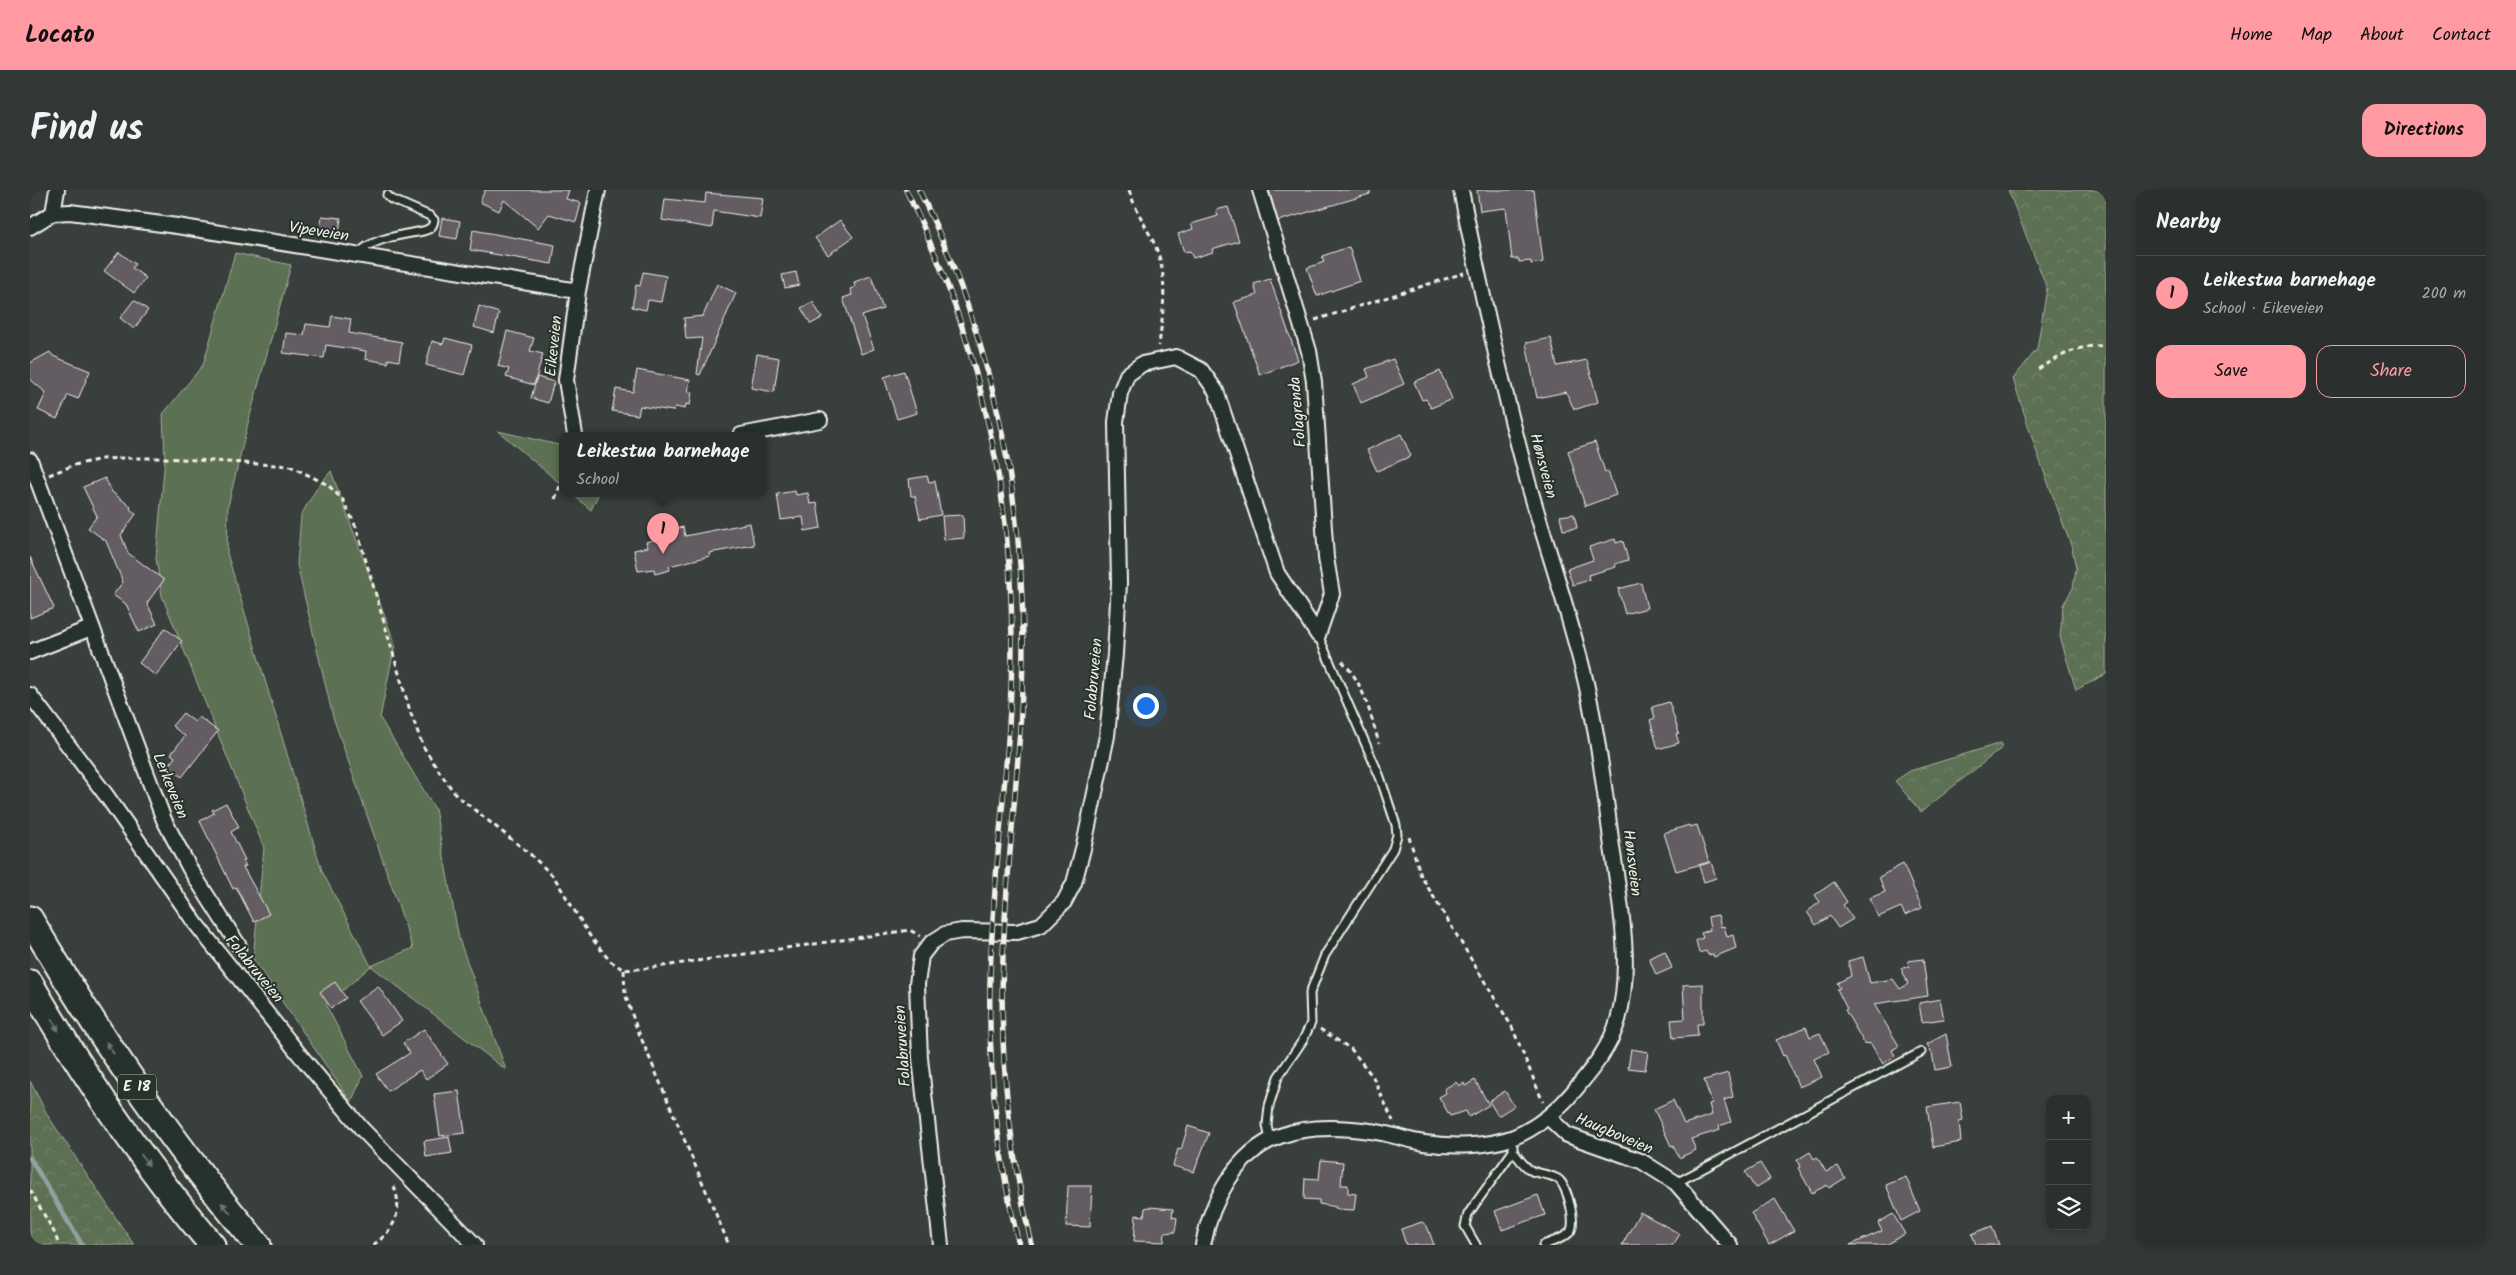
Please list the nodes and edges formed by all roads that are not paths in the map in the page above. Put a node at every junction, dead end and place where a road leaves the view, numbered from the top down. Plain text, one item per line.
1 (57, 190) edge
2 (598, 190) edge
3 (1260, 190) edge
4 (1461, 190) edge
5 (387, 194) dead end
6 (53, 213) junction
7 (30, 227) edge
8 (357, 256) junction
9 (578, 291) junction
10 (820, 420) dead end
11 (575, 432) edge
12 (757, 432) edge
13 (30, 460) edge
14 (91, 628) junction
15 (1318, 635) junction
16 (30, 652) edge
17 (30, 695) edge
18 (30, 919) edge
19 (239, 946) dead end
20 (30, 983) edge
21 (1921, 1052) dead end
22 (1548, 1117) junction
23 (1270, 1142) junction
24 (1513, 1144) junction
25 (1676, 1183) junction
26 (212, 1245) edge
27 (258, 1245) edge
28 (475, 1245) edge
29 (941, 1245) edge
30 (1203, 1245) edge
31 (1476, 1245) edge
32 (1544, 1245) edge
33 (1730, 1245) edge

1 - 6 street
2 - 9 street, Eikeveien
3 - 15 street, Folagrenda
4 - 22 street, Hønsveien
5 - 8 lane
6 - 7 street
6 - 8 street, Vipeveien
8 - 9 street, Vipeveien
9 - 11 street, Eikeveien
10 - 12 street
13 - 14 street, Lerkeveien
14 - 16 street
14 - 19 street, Lerkeveien
15 - 23 lane
15 - 29 street, Folabruveien
17 - 28 street, Folabruveien
27 -> 18 highway, E 18
20 -> 26 highway, E 18
21 - 25 lane
22 - 24 street, Hønsveien
22 - 25 street, Haugboveien
23 - 24 street, Hønsveien
23 - 30 street, Hønsveien
24 - 31 lane
24 - 32 lane
25 - 33 street, Haugboveien

